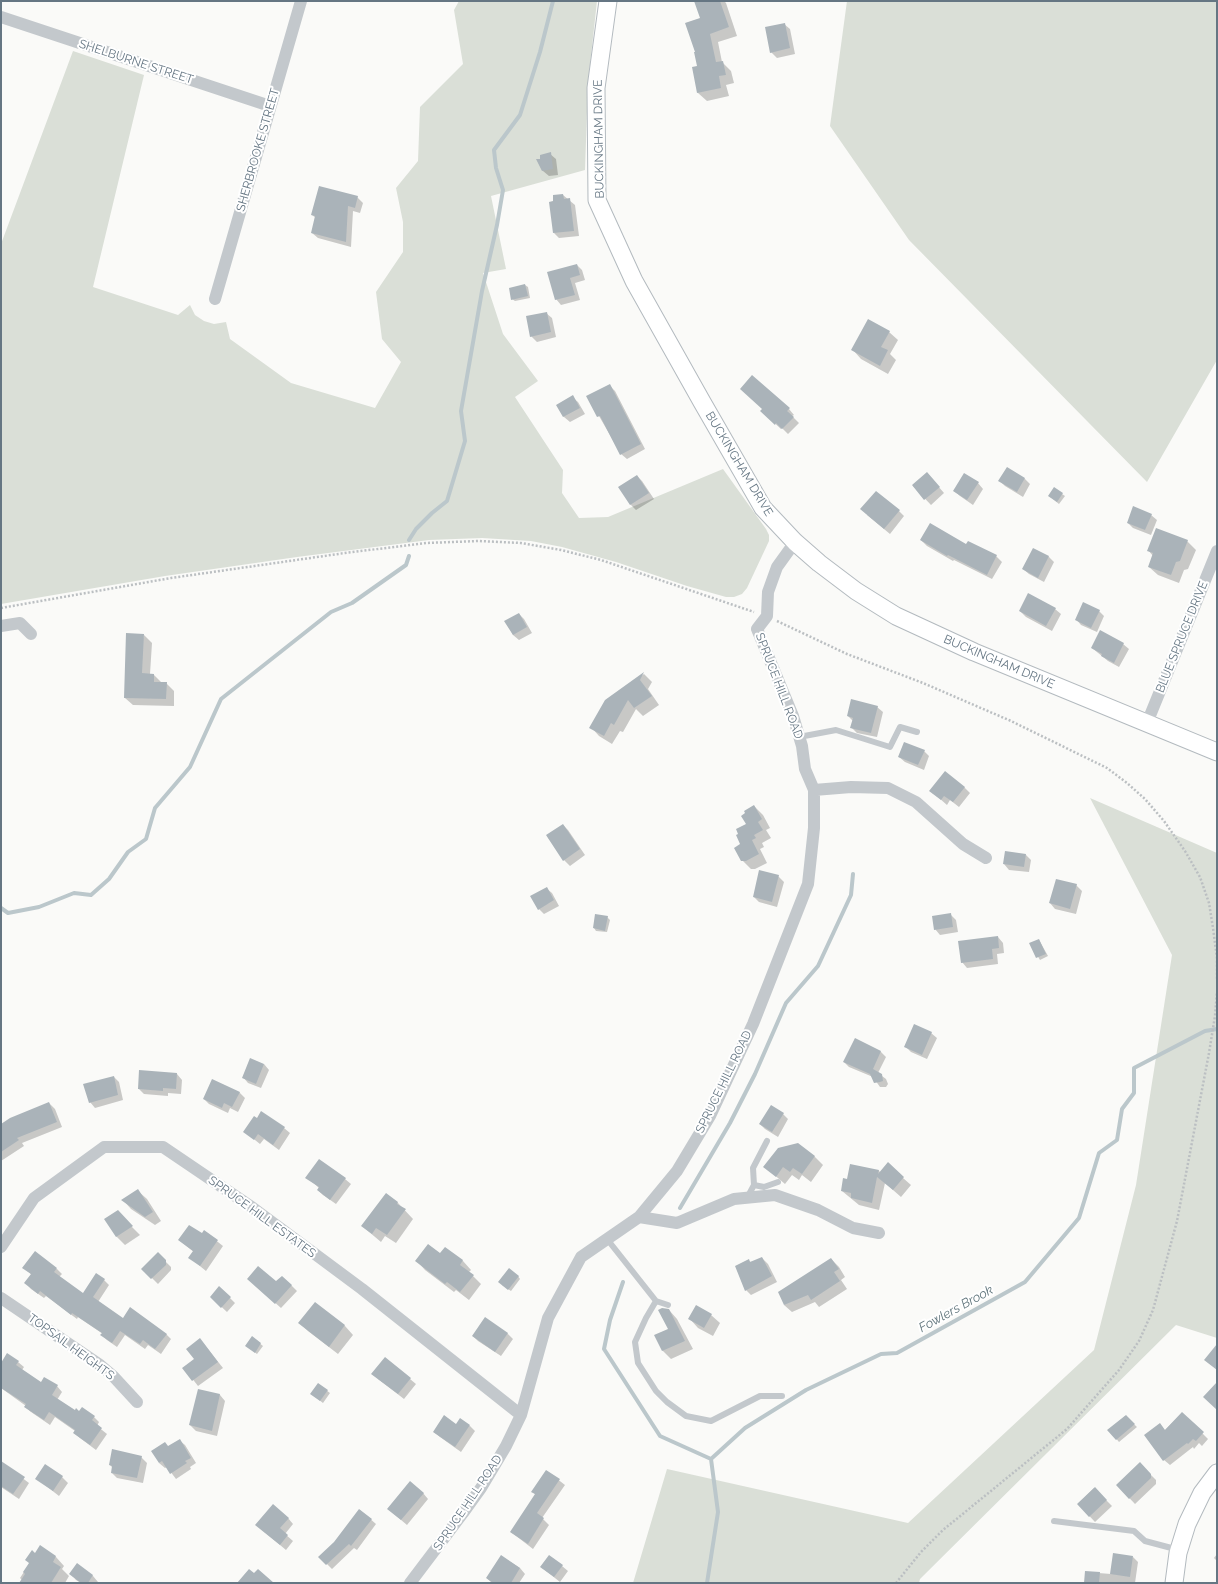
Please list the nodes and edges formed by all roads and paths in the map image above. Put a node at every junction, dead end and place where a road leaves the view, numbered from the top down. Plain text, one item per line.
1 (301, 1) edge
2 (608, 1) edge
3 (1, 17) edge
4 (270, 106) junction
5 (215, 299) dead end
6 (795, 542) junction
7 (1217, 551) edge
8 (1, 608) edge
9 (767, 616) junction
10 (1, 626) edge
11 (30, 634) dead end
12 (1147, 723) junction
13 (917, 732) dead end
14 (799, 737) junction
15 (1217, 752) edge
16 (814, 790) junction
17 (986, 858) dead end
18 (1217, 979) edge
19 (1217, 992) edge
20 (767, 1141) dead end
21 (778, 1182) dead end
22 (754, 1185) junction
23 (747, 1198) junction
24 (639, 1217) junction
25 (879, 1233) dead end
26 (607, 1239) junction
27 (1, 1247) edge
28 (1, 1298) edge
29 (656, 1301) junction
30 (668, 1305) dead end
31 (782, 1396) dead end
32 (137, 1402) dead end
33 (521, 1415) junction
34 (1217, 1472) edge
35 (1054, 1521) dead end
36 (1179, 1550) junction
37 (410, 1583) edge
38 (896, 1583) edge
39 (1174, 1583) edge

1 - 4 street, SHERBROOKE STREET
2 - 6 street, BUCKINGHAM DRIVE
3 - 4 street, SHELBURNE STREET
4 - 5 street, SHERBROOKE STREET
6 - 9 street, SPRUCE HILL ROAD
6 - 12 street, BUCKINGHAM DRIVE
7 - 12 street, BLUE SPRUCE DRIVE
8 - 9 path
9 - 14 street, SPRUCE HILL ROAD
9 - 18 path
10 - 11 street
12 - 15 street, BUCKINGHAM DRIVE
13 - 14 lane
14 - 16 street, SPRUCE HILL ROAD
16 - 17 street
16 - 24 street, SPRUCE HILL ROAD
19 - 38 path
20 - 22 lane
21 - 22 lane
22 - 23 lane
23 - 24 street
23 - 25 street
24 - 26 street, SPRUCE HILL ROAD
26 - 29 lane
26 - 33 street, SPRUCE HILL ROAD
27 - 33 street, SPRUCE HILL ESTATES
28 - 32 street, TOPSAIL HEIGHTS
29 - 30 lane
29 - 31 lane
33 - 37 street, SPRUCE HILL ROAD
34 - 36 street
35 - 36 lane
36 - 39 street

